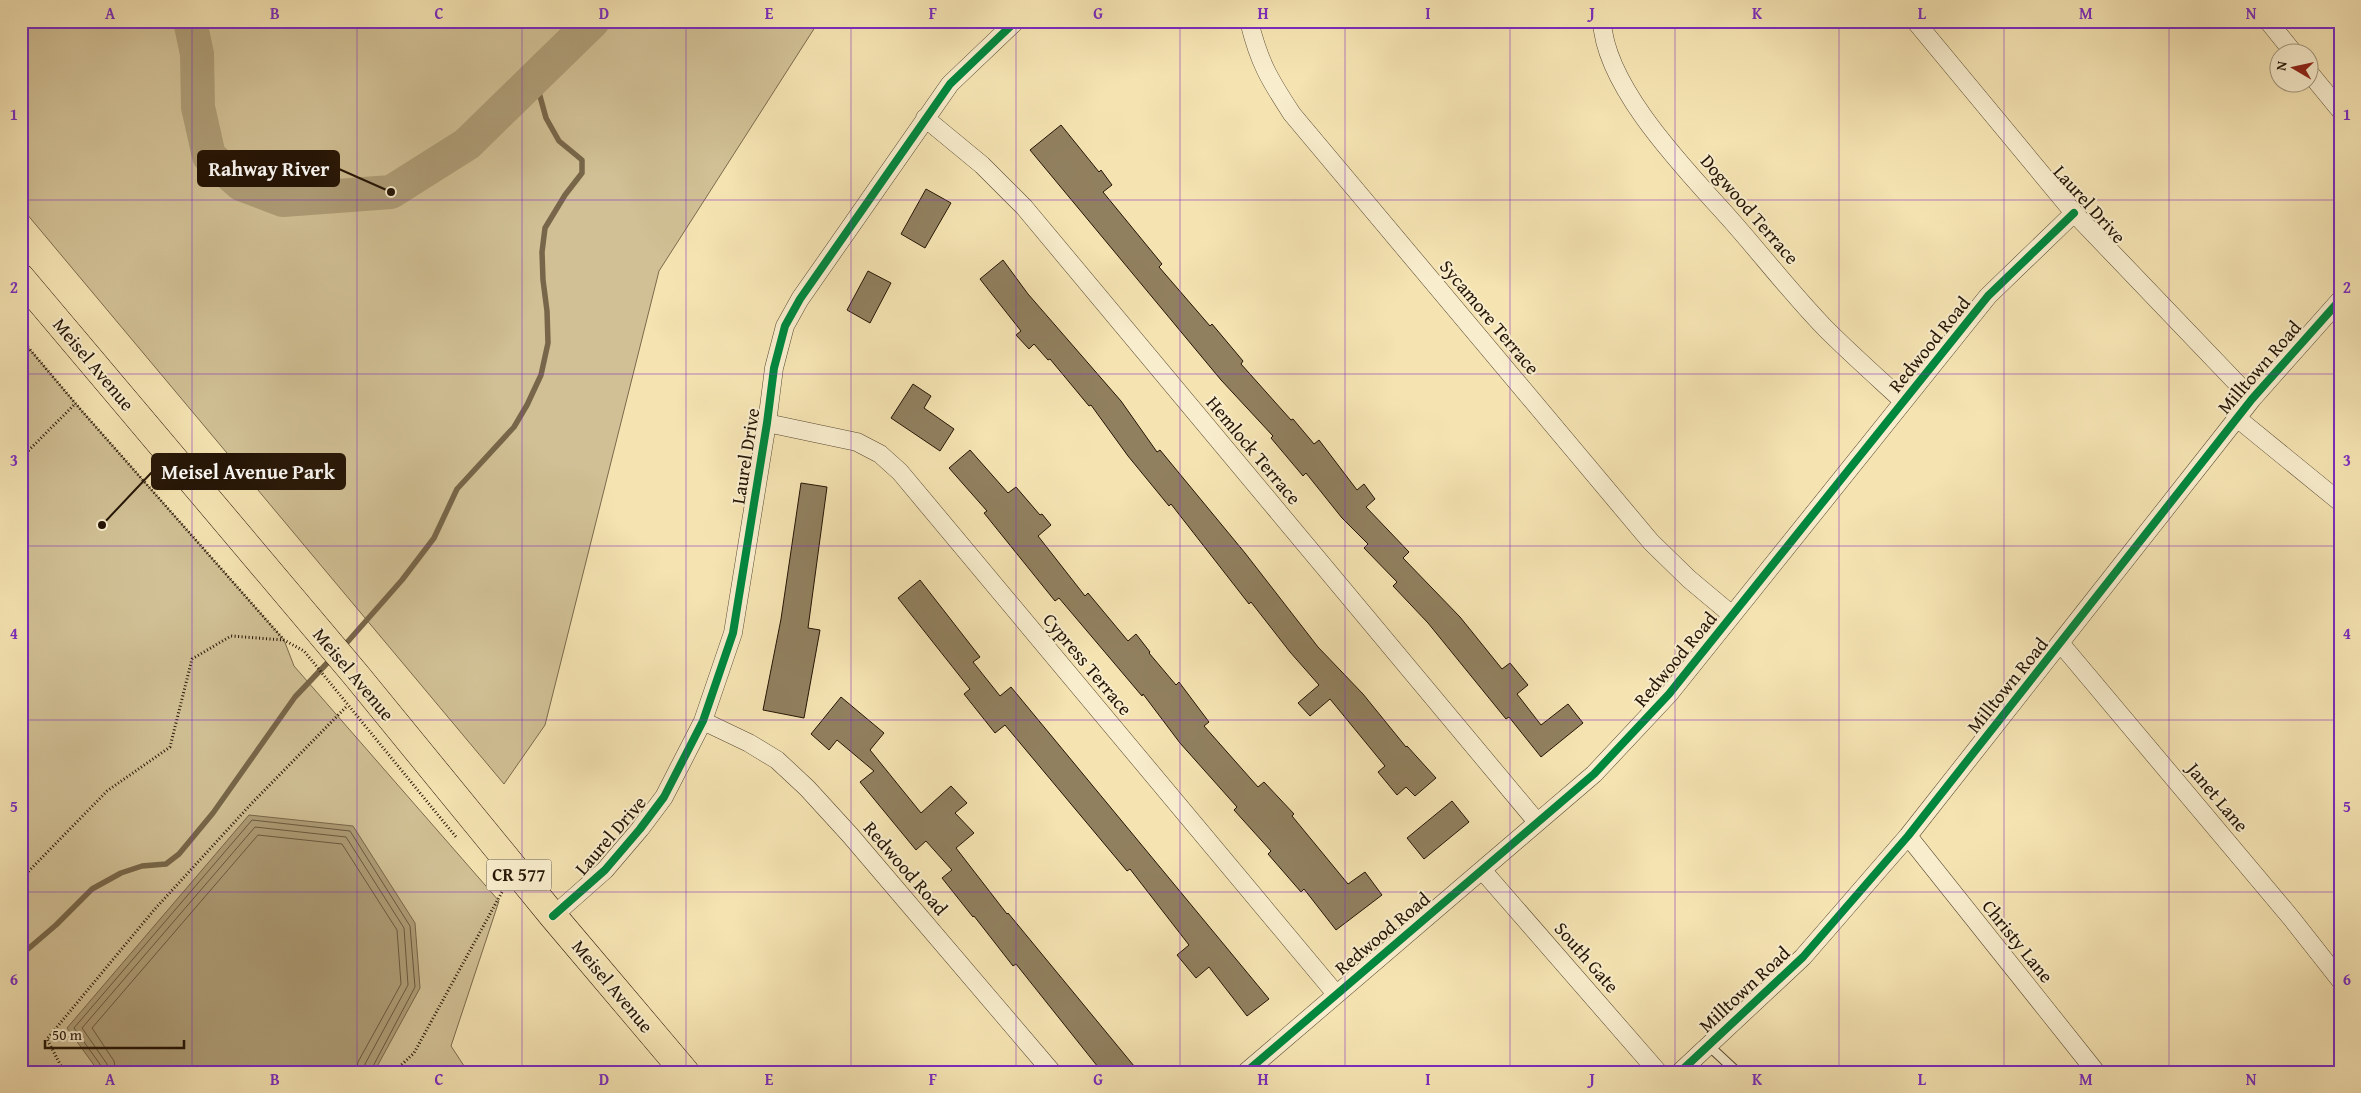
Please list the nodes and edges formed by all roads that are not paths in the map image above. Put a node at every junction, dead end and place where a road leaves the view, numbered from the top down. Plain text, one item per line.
1 (1016, 21) edge
2 (1249, 21) edge
3 (1602, 21) edge
4 (1915, 21) edge
5 (2268, 21) edge
6 (2285, 42) edge
7 (2318, 83) edge
8 (2340, 110) edge
9 (925, 118) junction
10 (2074, 213) junction
11 (21, 278) edge
12 (2340, 300) edge
13 (2252, 398) junction
14 (1903, 401) junction
15 (2237, 418) junction
16 (767, 423) junction
17 (2340, 502) edge
18 (1732, 615) junction
19 (2061, 644) junction
20 (703, 721) junction
21 (1537, 822) junction
22 (1908, 836) junction
23 (1483, 871) junction
24 (553, 916) junction
25 (2340, 980) edge
26 (1336, 994) junction
27 (1708, 1046) junction
28 (685, 1072) edge
29 (1052, 1072) edge
30 (1246, 1072) edge
31 (1658, 1072) edge
32 (1680, 1072) edge
33 (1737, 1072) edge
34 (2096, 1072) edge

1 - 9 street, Laurel Drive
2 - 18 street, Sycamore Terrace
3 - 14 street, Dogwood Terrace
4 - 10 street, Laurel Drive
5 - 6 street
7 - 8 street
9 - 16 street, Laurel Drive
9 - 21 street, Hemlock Terrace
10 - 13 street, Laurel Drive
10 - 14 street, Redwood Road
11 - 24 main road, Meisel Avenue / CR 577
12 - 13 street, Milltown Road
13 - 15 street, Milltown Road
14 - 18 street, Redwood Road
15 - 17 street
15 - 19 street, Milltown Road
16 - 20 street, Laurel Drive
16 - 26 street, Cypress Terrace
18 - 21 street, Redwood Road
19 - 22 street, Milltown Road
19 - 25 street, Janet Lane
20 - 24 street, Laurel Drive
20 - 29 street, Redwood Road
21 - 23 street, Redwood Road
22 - 27 street, Milltown Road
22 - 34 street, Christy Lane
23 - 26 street, Redwood Road
23 - 31 street, South Gate
24 - 28 main road, Meisel Avenue / CR 577
26 - 30 street, Redwood Road
27 - 32 street, Milltown Road
27 - 33 lane

